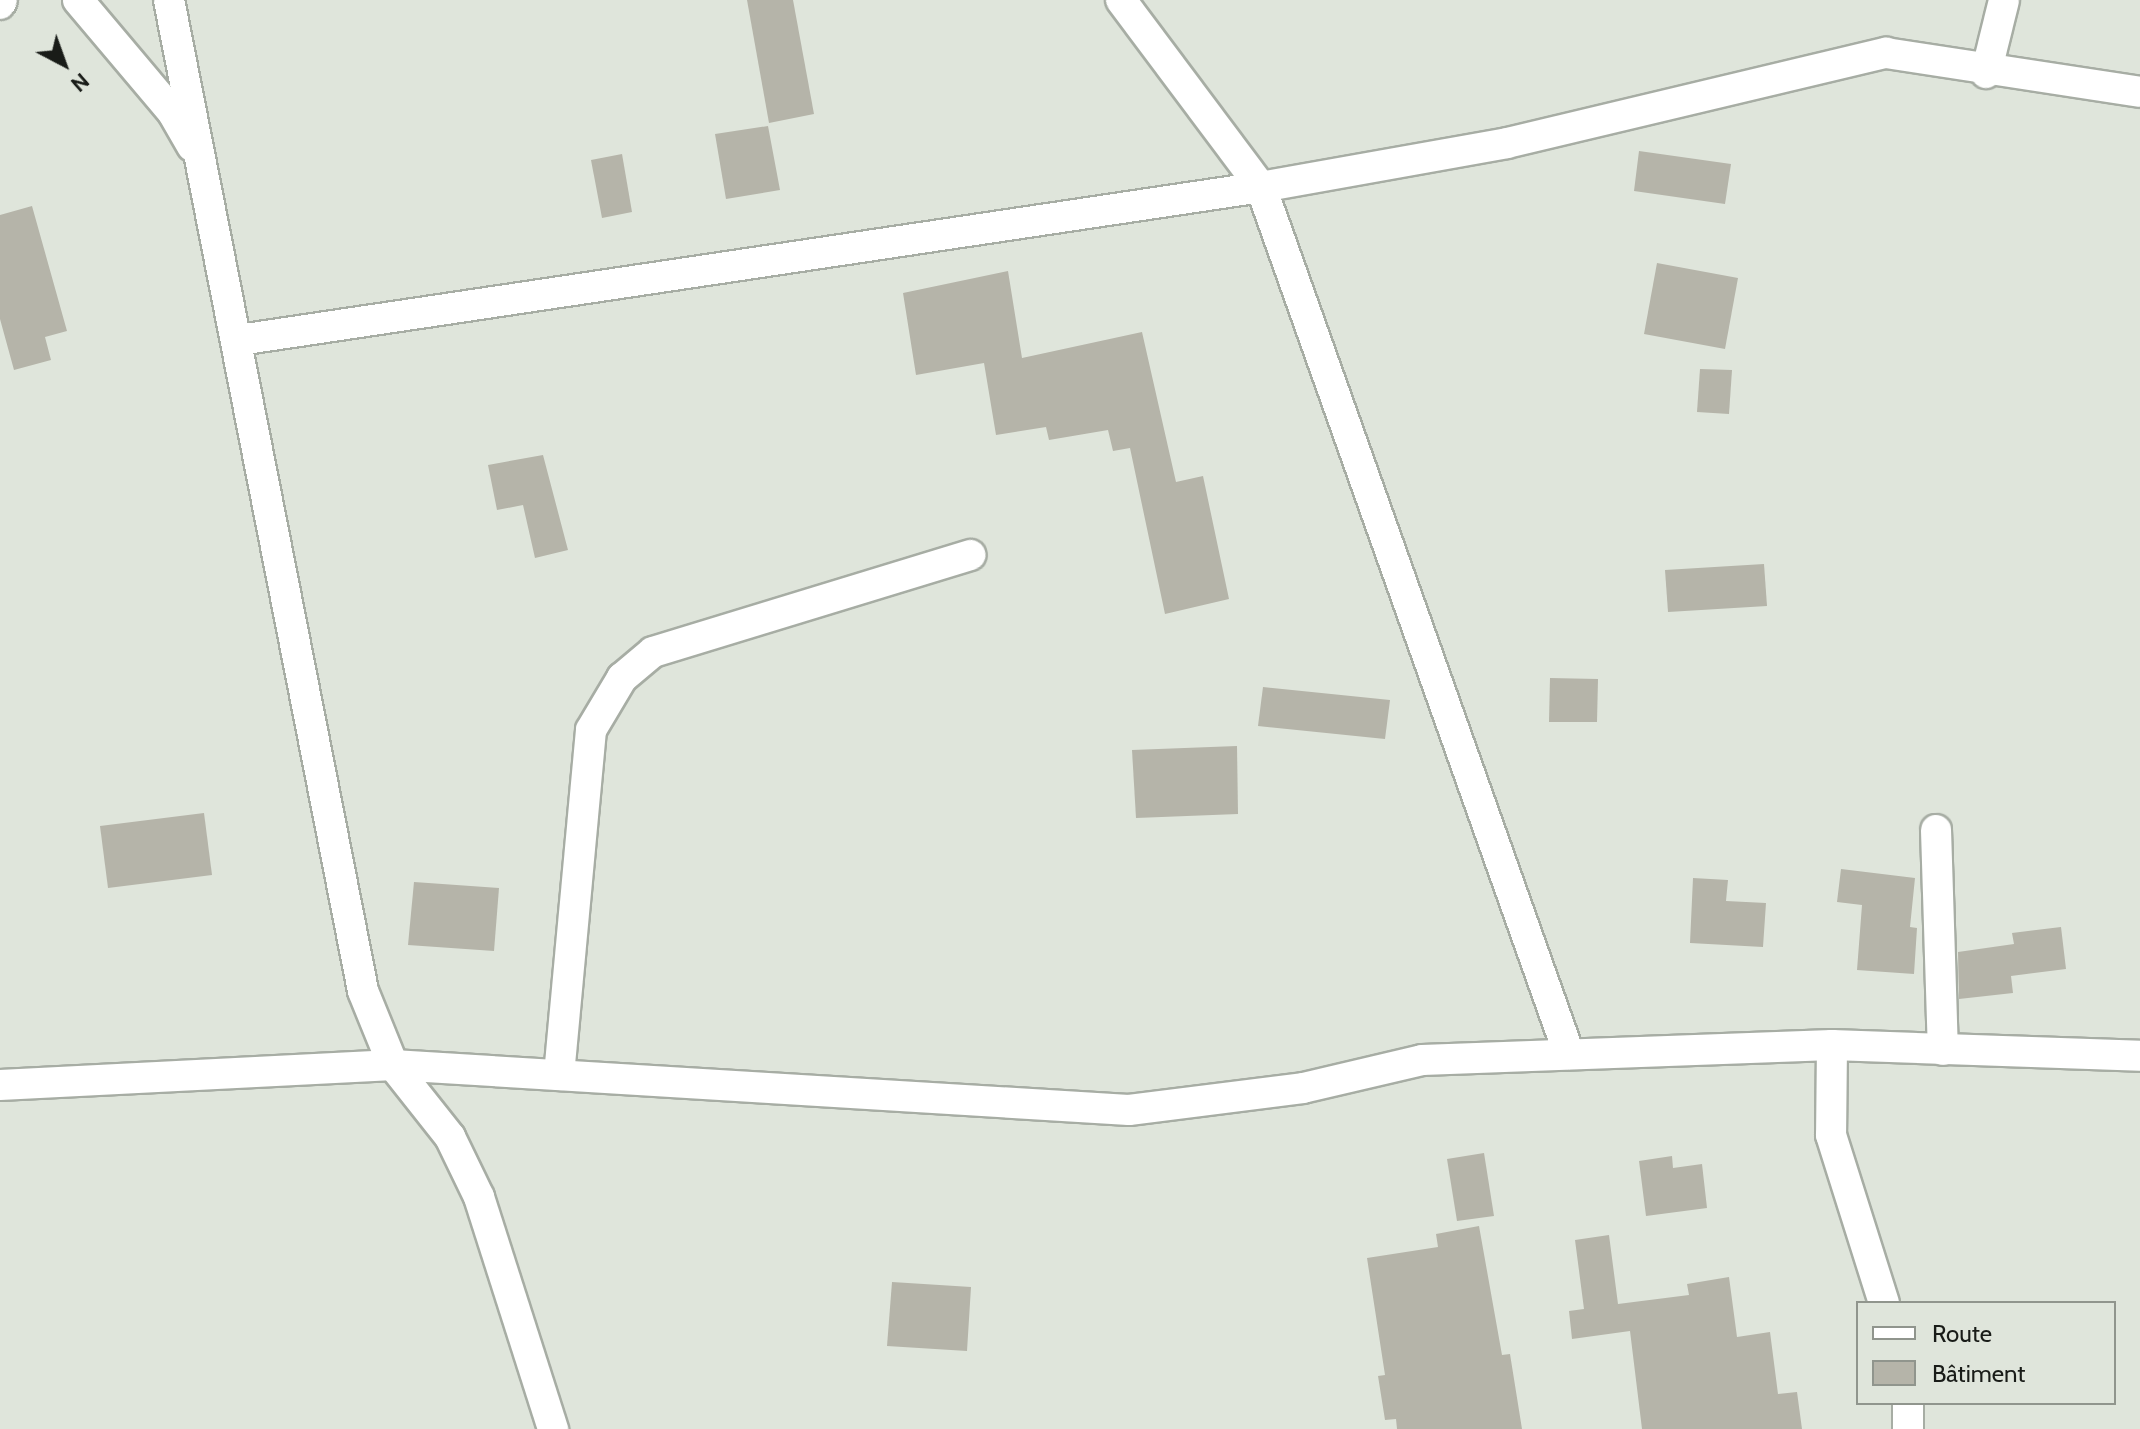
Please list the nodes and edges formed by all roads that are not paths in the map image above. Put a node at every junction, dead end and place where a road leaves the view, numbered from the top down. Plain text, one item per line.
1 (78, 0) edge
2 (169, 0) edge
3 (1121, 0) edge
4 (2004, 0) edge
5 (1986, 73) junction
6 (2140, 92) edge
7 (207, 174) junction
8 (1261, 187) junction
9 (239, 340) junction
10 (970, 555) dead end
11 (1936, 830) dead end
12 (1832, 1045) junction
13 (1943, 1050) junction
14 (1569, 1054) junction
15 (2140, 1056) edge
16 (393, 1065) junction
17 (559, 1075) junction
18 (0, 1085) edge
19 (1883, 1301) edge
20 (1908, 1405) edge
21 (553, 1429) edge
22 (1908, 1429) edge

1 - 7 street
2 - 7 street
3 - 8 street
4 - 5 street
5 - 6 street
5 - 8 street
7 - 9 street
8 - 9 street
8 - 14 street
9 - 16 street
10 - 17 street
11 - 13 street
12 - 13 street
12 - 14 street
12 - 19 street
13 - 15 street
14 - 17 street
16 - 17 street
16 - 18 street
16 - 21 street
20 - 22 street

